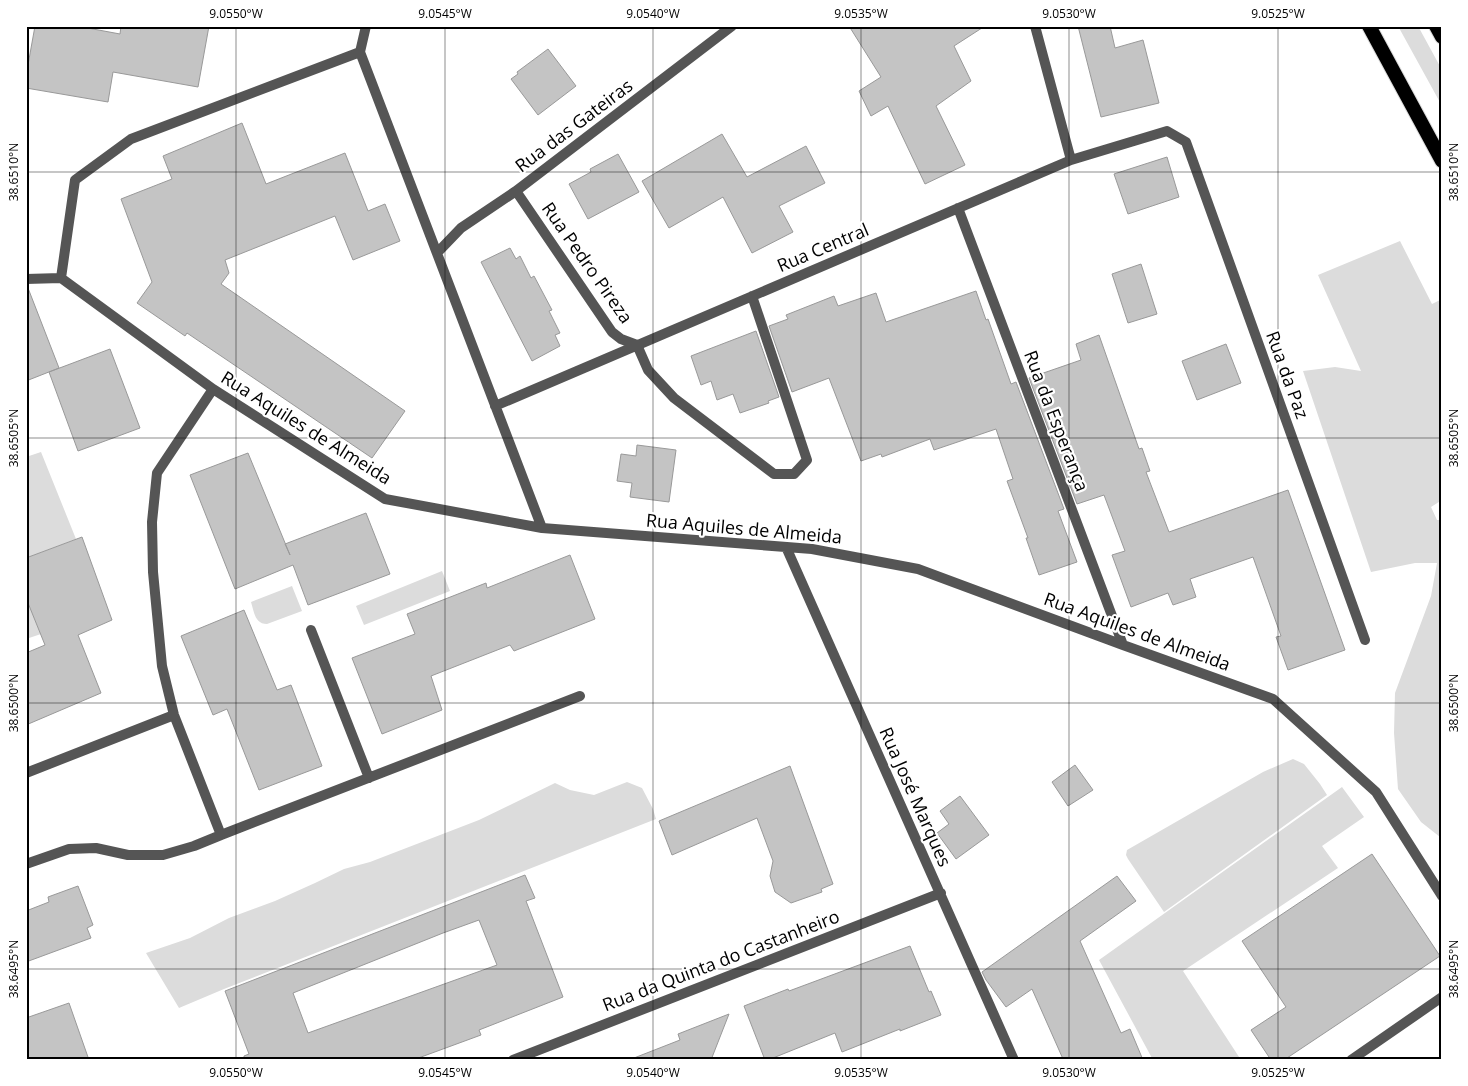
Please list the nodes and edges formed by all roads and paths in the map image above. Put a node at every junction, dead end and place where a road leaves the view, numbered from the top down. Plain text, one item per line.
1 (366, 26) edge
2 (732, 26) edge
3 (1035, 26) edge
4 (1369, 26) edge
5 (1436, 26) edge
6 (1442, 37) edge
7 (360, 52) junction
8 (1167, 131) joint
9 (1071, 160) junction
10 (1442, 161) edge
11 (516, 191) junction
12 (958, 208) junction
13 (437, 253) junction
14 (60, 278) junction
15 (26, 279) edge
16 (752, 296) junction
17 (637, 345) junction
18 (212, 389) junction
19 (495, 406) junction
20 (542, 528) junction
21 (786, 547) junction
22 (311, 630) dead end
23 (1365, 640) dead end
24 (1123, 645) junction
25 (580, 696) dead end
26 (174, 715) junction
27 (26, 773) edge
28 (369, 778) junction
29 (221, 835) junction
30 (26, 864) edge
31 (941, 894) junction
32 (1442, 896) edge
33 (1442, 998) edge
34 (513, 1060) edge
35 (1014, 1060) edge
36 (1351, 1060) edge

1 - 7 street
2 - 11 street, Rua das Gateiras
3 - 9 street
4 - 10 highway
5 - 6 highway
7 - 13 street
7 - 14 street
8 - 9 street, Rua Central
8 - 23 street, Rua da Paz
9 - 12 street, Rua Central
11 - 13 street, Rua das Gateiras
11 - 17 street, Rua Pedro Pireza
12 - 16 street, Rua Central
12 - 24 street, Rua da Esperança
13 - 19 street
14 - 15 street
14 - 18 street, Rua Aquiles de Almeida
16 - 17 street, Rua Central
16 - 17 street, Rua Pedro Pireza
17 - 19 street, Rua Central
18 - 20 street, Rua Aquiles de Almeida
18 - 26 street
19 - 20 street
20 - 21 street, Rua Aquiles de Almeida
21 - 24 street, Rua Aquiles de Almeida
21 - 31 street, Rua José Marques
22 - 28 street
24 - 32 street, Rua Aquiles de Almeida
25 - 28 street
26 - 27 street
26 - 29 street
28 - 29 street
29 - 30 street
31 - 34 street, Rua da Quinta do Castanheiro
31 - 35 street, Rua José Marques
33 - 36 street

